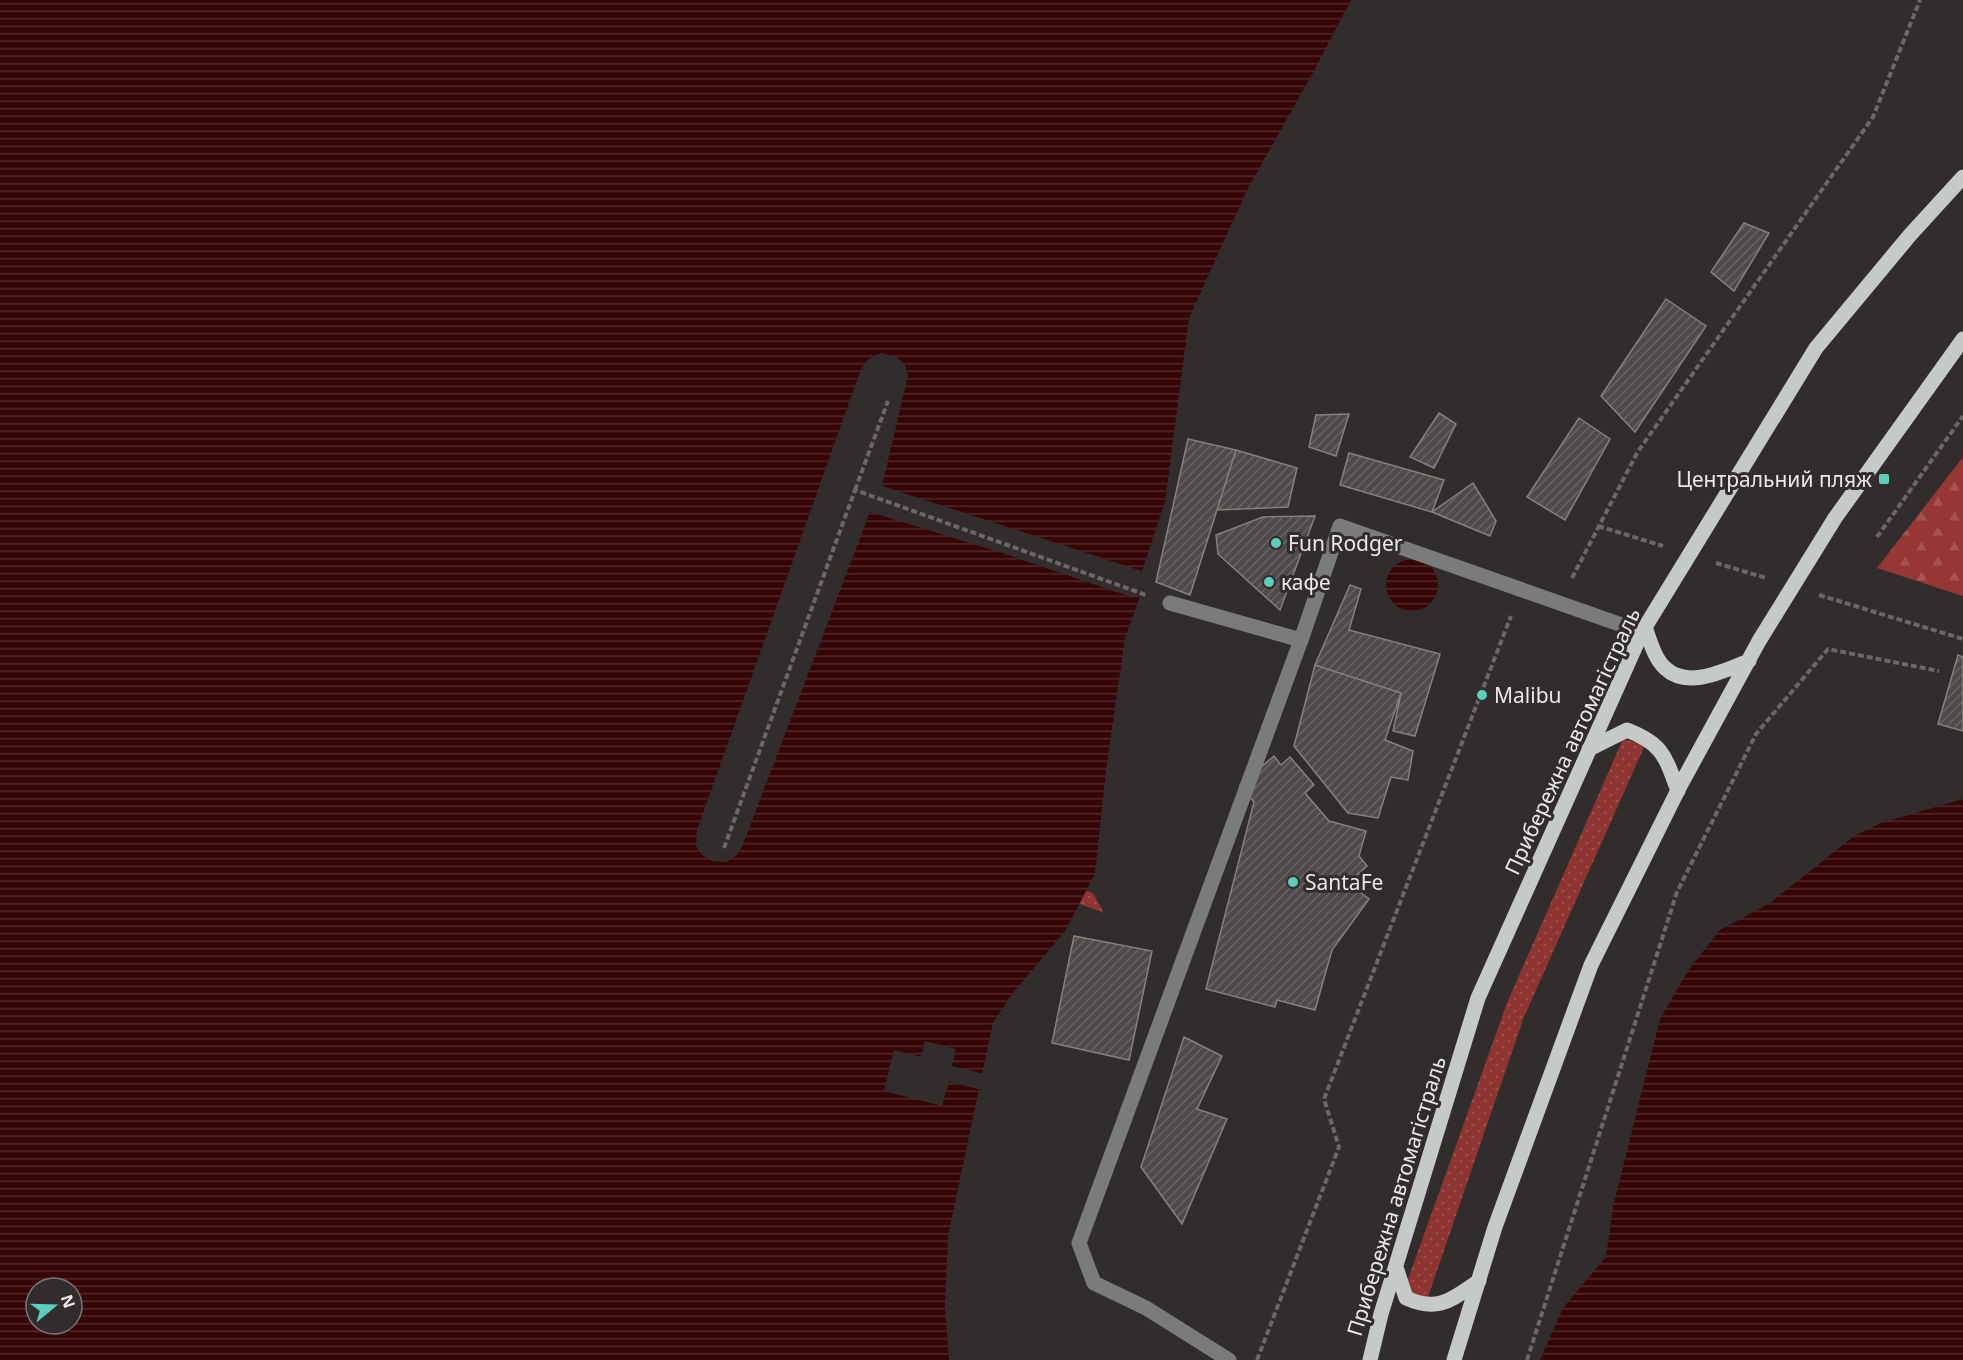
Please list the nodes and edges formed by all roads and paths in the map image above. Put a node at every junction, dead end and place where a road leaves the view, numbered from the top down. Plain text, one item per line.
1 (1920, 0) edge
2 (1963, 162) edge
3 (1963, 177) edge
4 (1910, 236) junction
5 (1963, 339) edge
6 (888, 401) dead end
7 (1963, 416) edge
8 (855, 490) junction
9 (1877, 537) dead end
10 (1521, 590) junction
11 (1170, 603) joint
12 (1559, 603) junction
13 (1643, 629) junction
14 (1301, 640) junction
15 (1749, 661) junction
16 (1940, 671) dead end
17 (1589, 749) junction
18 (1678, 790) junction
19 (724, 848) dead end
20 (1396, 1267) junction
21 (1479, 1281) junction
22 (1229, 1360) edge
23 (1257, 1360) edge
24 (1370, 1360) edge
25 (1454, 1360) edge
26 (1527, 1360) edge

1 - 12 path
2 - 4 main road
3 - 4 main road, Прибережна автомагістраль
4 - 13 main road, Прибережна автомагістраль
5 - 15 main road
6 - 8 path
7 - 9 path
8 - 11 path
8 - 19 path
10 - 12 street
10 - 14 street
10 - 23 path
11 - 14 street
12 - 13 street
13 - 15 main road
13 - 17 main road, Прибережна автомагістраль
14 - 22 street
15 - 18 main road
16 - 26 path
17 - 18 main road
17 - 20 main road, Прибережна автомагістраль
18 - 21 main road
20 - 21 main road
20 - 24 main road, Прибережна автомагістраль
21 - 25 main road

